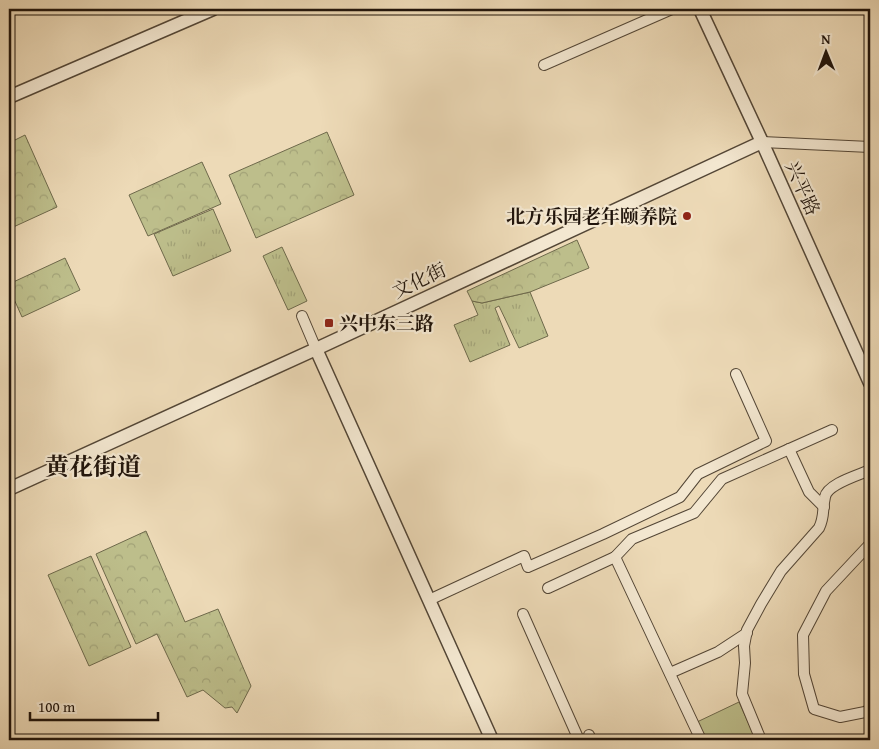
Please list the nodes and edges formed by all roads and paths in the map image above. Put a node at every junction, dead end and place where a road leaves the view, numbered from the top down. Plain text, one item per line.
1 (213, 9) edge
2 (672, 9) edge
3 (700, 9) edge
4 (544, 64) dead end
5 (9, 97) edge
6 (762, 142) junction
7 (870, 147) edge
8 (302, 316) dead end
9 (316, 349) junction
10 (736, 374) dead end
11 (870, 383) edge
12 (832, 430) dead end
13 (789, 449) junction
14 (870, 470) edge
15 (9, 488) edge
16 (824, 507) junction
17 (870, 544) edge
18 (615, 557) junction
19 (548, 588) dead end
20 (429, 600) junction
21 (523, 614) dead end
22 (746, 633) junction
23 (670, 673) junction
24 (870, 709) edge
25 (586, 739) edge
26 (492, 740) edge
27 (701, 740) edge
28 (762, 740) edge

1 - 5 street
2 - 4 street
3 - 6 street, 兴平路
6 - 7 street
6 - 9 street, 文化街
6 - 11 street, 兴平路
8 - 9 street
9 - 15 street, 文化街
9 - 20 street
10 - 20 street
12 - 13 street
13 - 16 street
13 - 18 street
14 - 16 street
16 - 22 street
17 - 24 street
18 - 19 street
18 - 23 street
20 - 26 street
21 - 25 street
22 - 23 street
22 - 28 street
23 - 27 street

